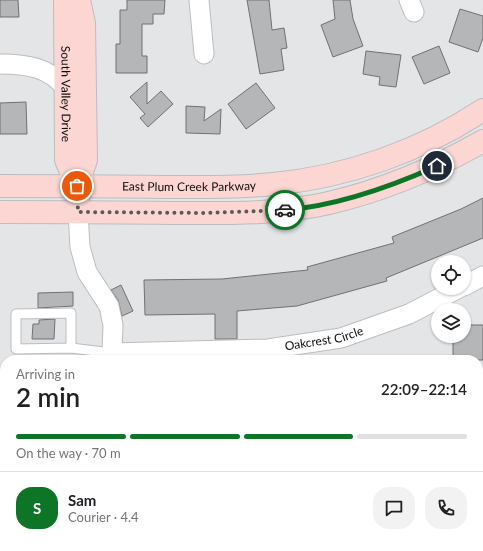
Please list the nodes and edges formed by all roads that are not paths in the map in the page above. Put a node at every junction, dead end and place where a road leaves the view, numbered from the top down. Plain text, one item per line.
1 (64, 0) edge
2 (79, 0) edge
3 (199, 0) edge
4 (204, 54) dead end
5 (3, 64) edge
6 (66, 89) junction
7 (483, 110) edge
8 (483, 141) edge
9 (0, 186) edge
10 (77, 186) junction
11 (0, 212) edge
12 (78, 212) junction
13 (483, 276) edge
14 (471, 282) edge
15 (446, 295) edge
16 (71, 348) junction
17 (112, 353) junction

1 - 6 main road, South Valley Drive
2 - 10 main road, South Valley Drive
3 - 4 street
5 - 6 street
6 - 10 main road, South Valley Drive
7 - 10 main road, East Plum Creek Parkway
8 - 12 main road
9 - 10 main road, East Plum Creek Parkway
10 - 12 main road, South Valley Drive
11 - 12 main road
12 - 17 street
13 - 14 street
15 - 17 street, Oakcrest Circle
16 - 16 lane
16 - 17 lane

